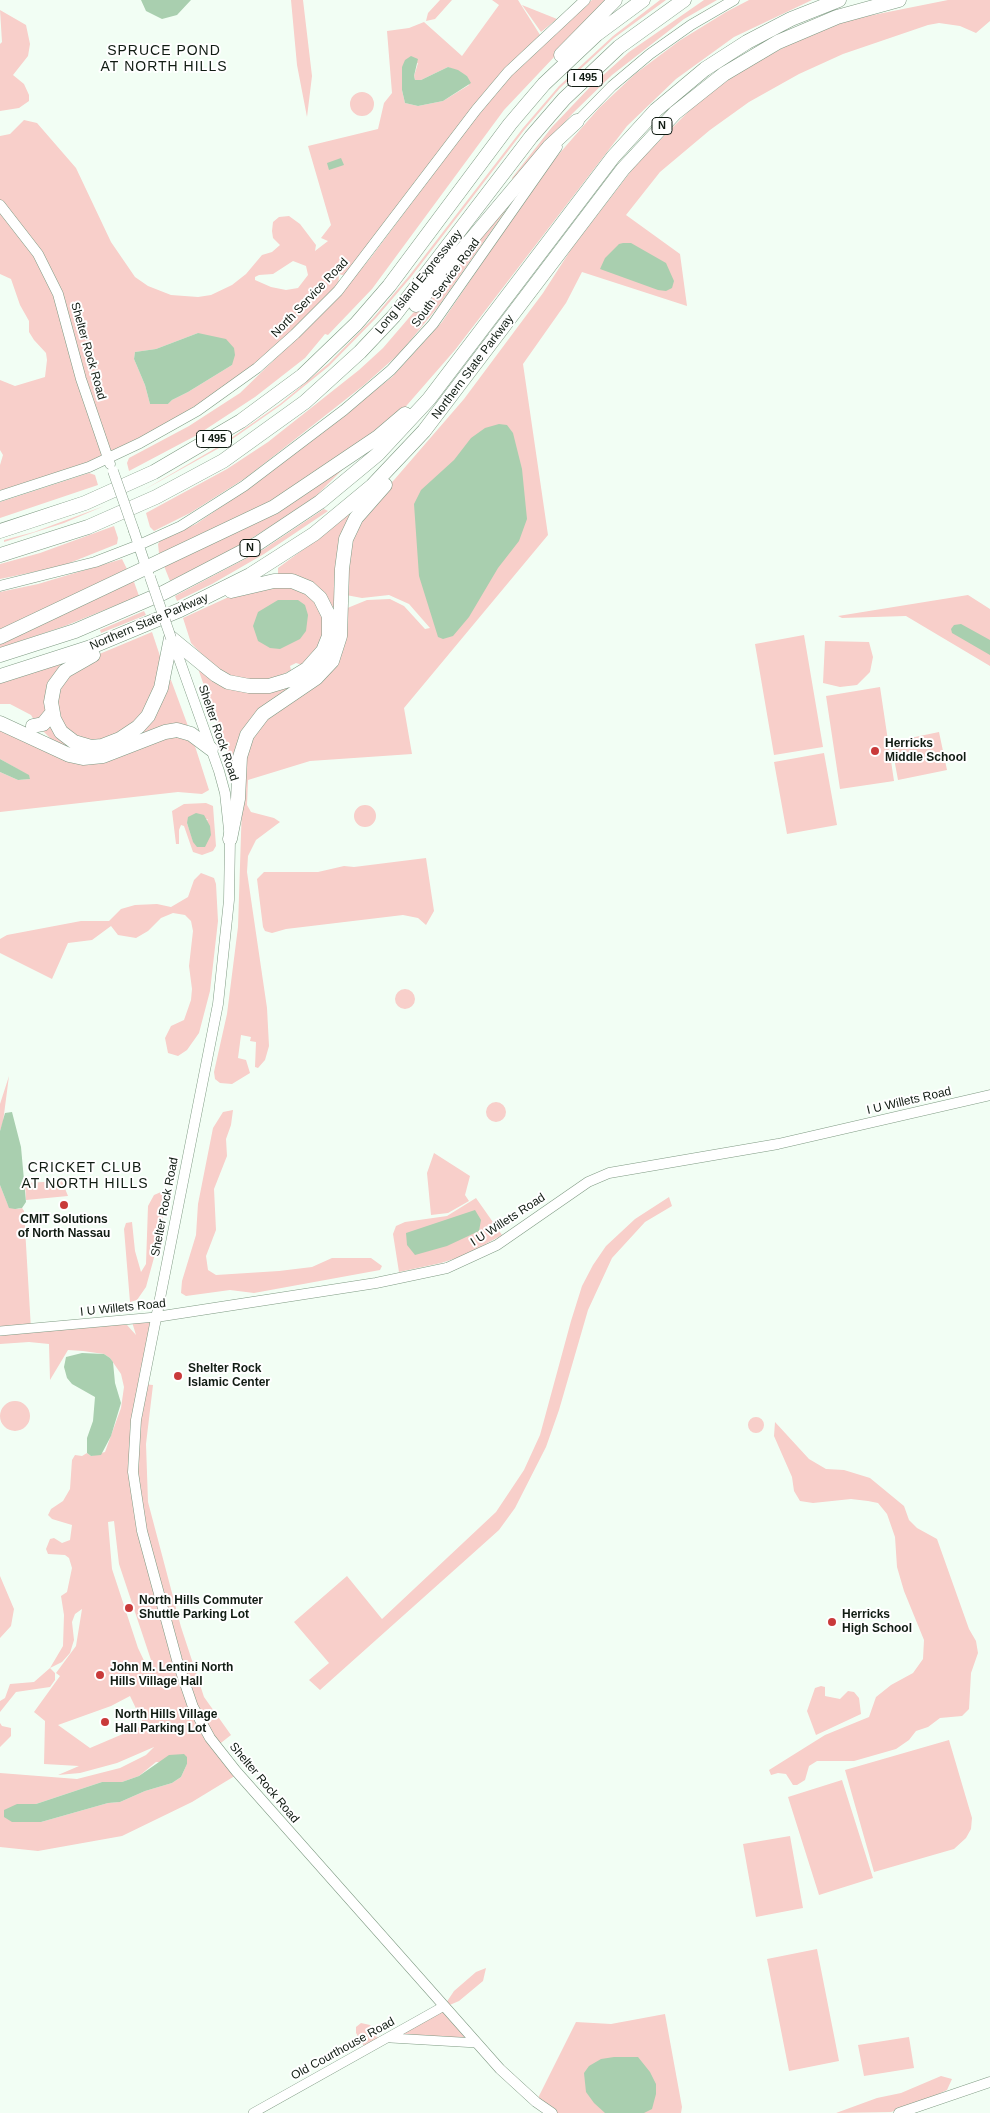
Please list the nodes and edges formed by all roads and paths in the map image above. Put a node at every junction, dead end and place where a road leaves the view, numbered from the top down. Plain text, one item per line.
1 (585, 0) edge
2 (615, 0) edge
3 (644, 0) edge
4 (684, 0) edge
5 (734, 0) edge
6 (839, 0) edge
7 (899, 0) edge
8 (544, 84) junction
9 (577, 121) junction
10 (0, 205) edge
11 (360, 352) junction
12 (453, 369) junction
13 (424, 431) junction
14 (108, 459) junction
15 (0, 496) edge
16 (0, 531) edge
17 (139, 545) junction
18 (0, 556) edge
19 (148, 573) junction
20 (0, 586) edge
21 (204, 599) junction
22 (147, 625) junction
23 (0, 637) edge
24 (171, 638) junction
25 (0, 655) edge
26 (0, 676) edge
27 (52, 713) junction
28 (0, 723) edge
29 (33, 726) dead end
30 (211, 749) junction
31 (230, 839) junction
32 (990, 1095) edge
33 (156, 1317) junction
34 (0, 1331) edge
35 (444, 2006) junction
36 (391, 2038) junction
37 (477, 2043) junction
38 (990, 2082) edge
39 (253, 2113) edge
40 (552, 2113) edge
41 (899, 2113) edge

1 - 14 main road, North Service Road
2 - 8 highway
3 - 8 highway, Long Island Expressway / I 495
4 - 11 highway, Long Island Expressway / I 495
5 - 9 main road, South Service Road
6 - 12 highway, Northern State Parkway / N
7 - 13 highway, Northern State Parkway / N
8 - 16 highway, Long Island Expressway / I 495
9 - 11 highway
9 - 17 main road, South Service Road
10 - 14 main road, Shelter Rock Road
11 - 18 highway, Long Island Expressway / I 495
12 - 19 highway
12 - 25 highway, Northern State Parkway / N
13 - 21 highway, Northern State Parkway / N
13 - 31 highway
14 - 15 main road, North Service Road
14 - 17 main road, Shelter Rock Road, bridge
17 - 19 main road, Shelter Rock Road
17 - 20 main road, South Service Road
19 - 23 highway
19 - 24 main road, Shelter Rock Road, bridge
21 - 22 highway, Northern State Parkway / N
21 - 24 highway
22 - 26 highway, Northern State Parkway / N
22 - 27 highway
24 - 27 highway
24 - 30 main road, Shelter Rock Road
27 - 29 highway
28 - 30 highway
30 - 31 main road, Shelter Rock Road
31 - 33 main road, Shelter Rock Road
32 - 33 main road, I U Willets Road
33 - 34 street, I U Willets Road
33 - 35 main road, Shelter Rock Road
35 - 36 street, Old Courthouse Road
35 - 37 main road, Shelter Rock Road
36 - 37 street
36 - 39 street, Old Courthouse Road
37 - 40 main road, Shelter Rock Road
38 - 41 main road

